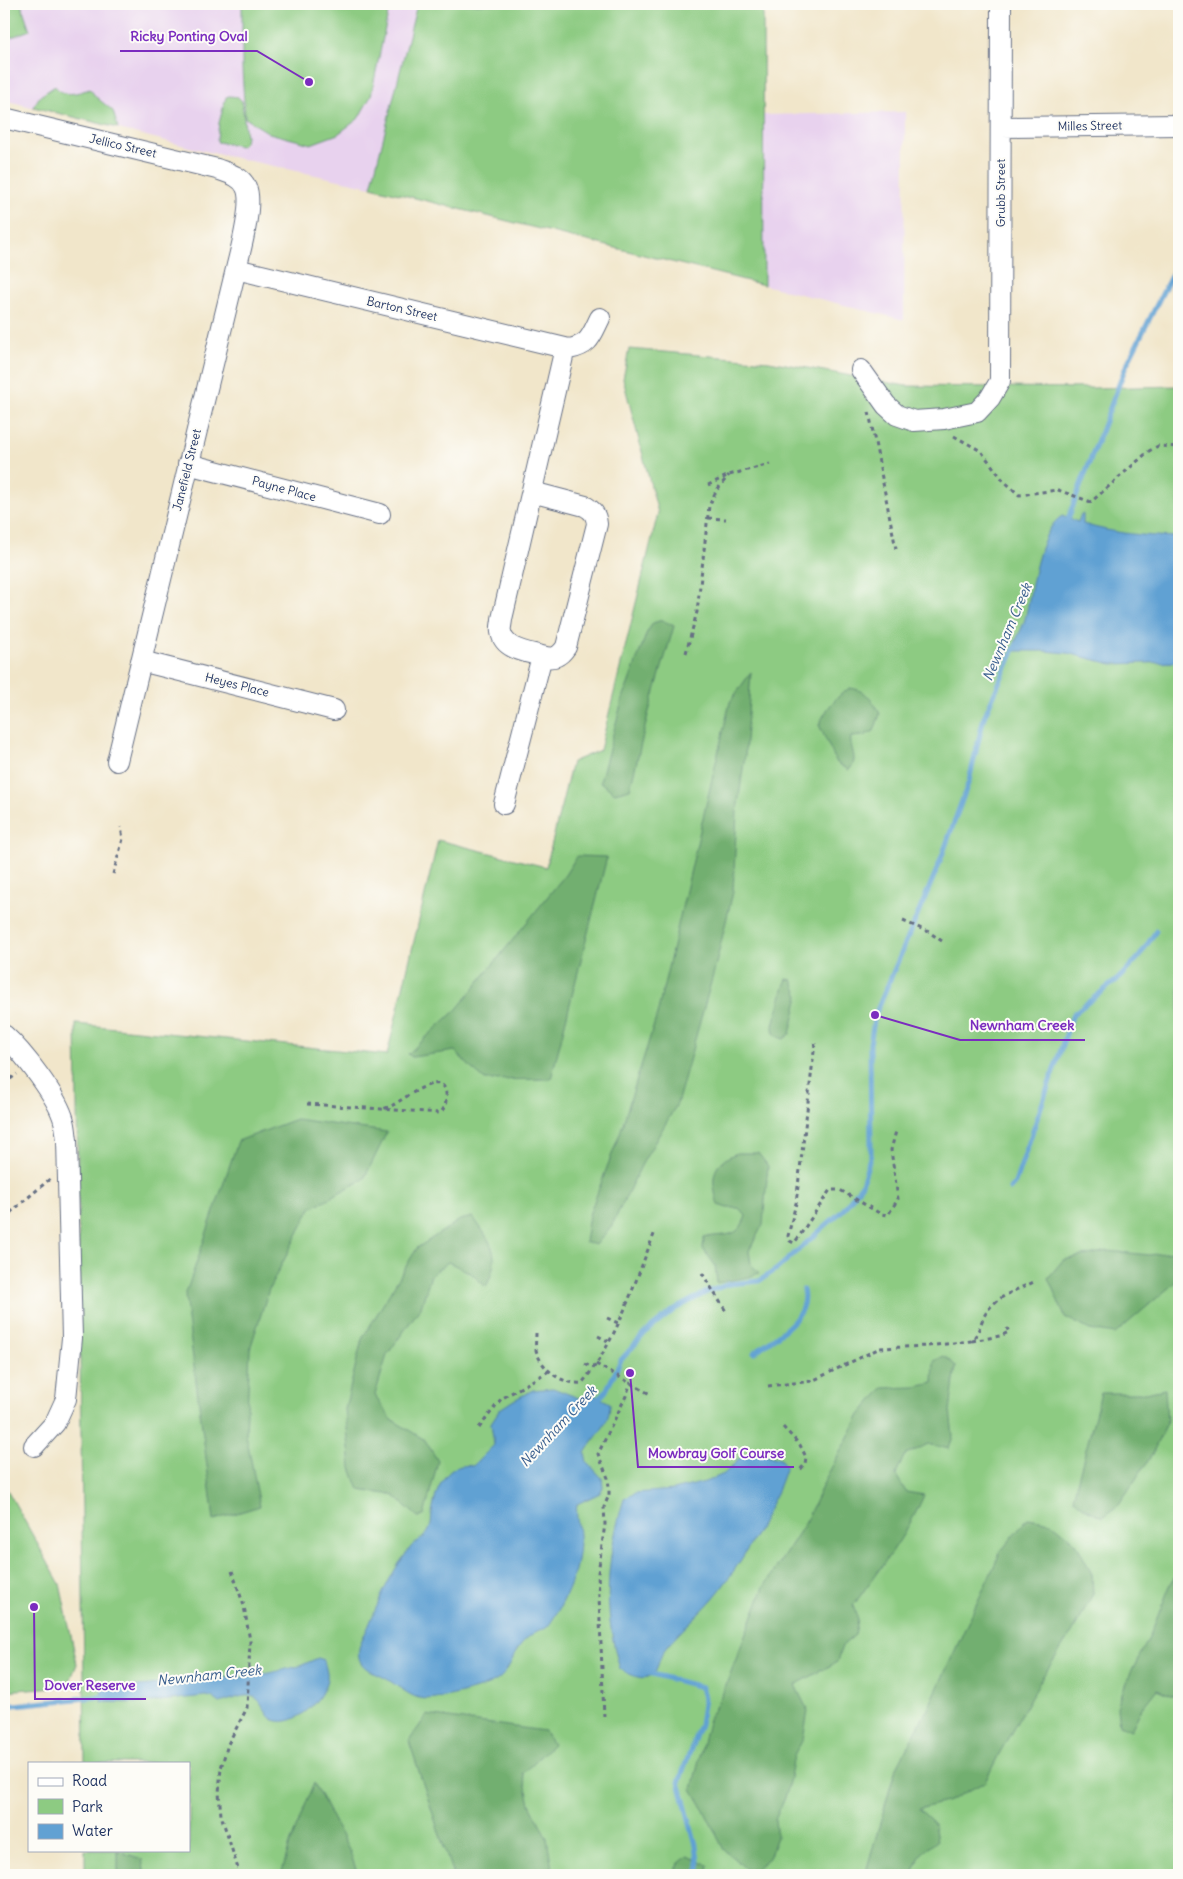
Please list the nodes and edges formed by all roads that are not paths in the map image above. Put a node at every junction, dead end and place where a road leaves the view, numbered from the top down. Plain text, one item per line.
1 (1001, 4) edge
2 (4, 118) edge
3 (1179, 125) edge
4 (1001, 127) junction
5 (241, 180) joint
6 (236, 269) junction
7 (600, 318) dead end
8 (567, 348) junction
9 (861, 370) dead end
10 (188, 464) junction
11 (532, 492) junction
12 (380, 514) dead end
13 (542, 656) junction
14 (141, 661) junction
15 (334, 710) dead end
16 (117, 761) dead end
17 (504, 804) dead end
18 (4, 1035) edge
19 (34, 1446) dead end

1 - 4 street, Grubb Street
2 - 5 street, Jellico Street
3 - 4 street, Milles Street
4 - 9 street, Grubb Street
5 - 6 street, Janefield Street
6 - 8 street, Barton Street
6 - 10 street, Janefield Street
7 - 8 street
8 - 11 street
10 - 12 street, Payne Place
10 - 14 street, Janefield Street
11 - 13 street
11 - 13 street
13 - 17 street
14 - 15 street, Heyes Place
14 - 16 street, Janefield Street
18 - 19 street

